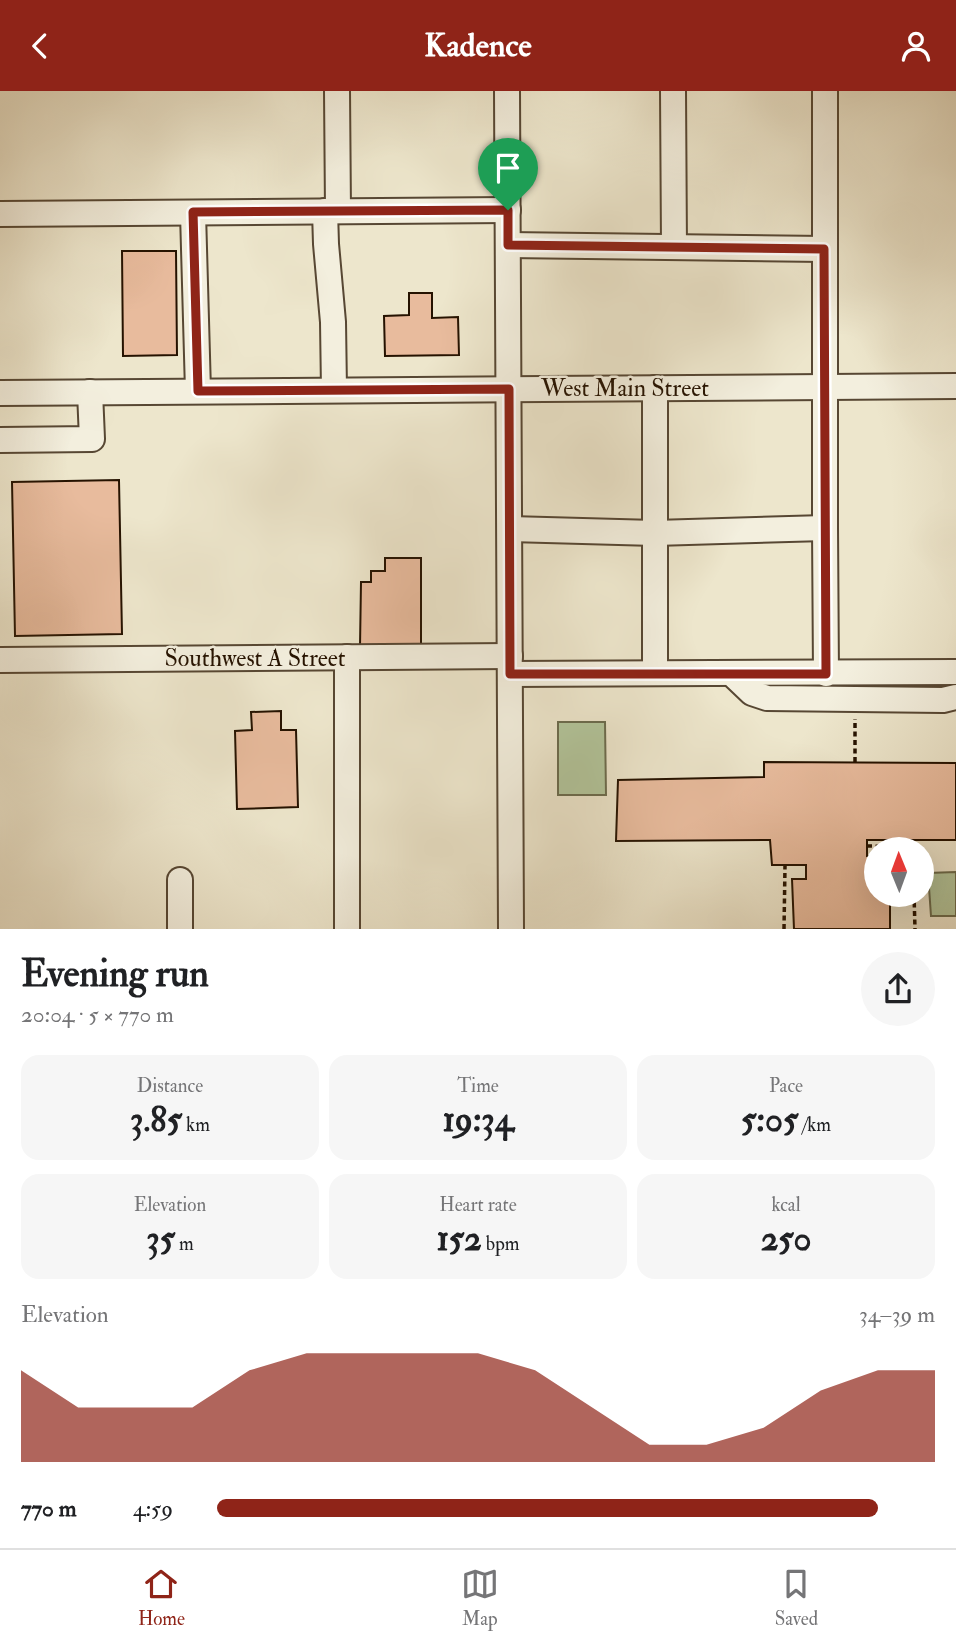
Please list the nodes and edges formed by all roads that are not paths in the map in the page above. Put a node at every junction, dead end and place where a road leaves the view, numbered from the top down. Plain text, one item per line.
1 (337, 91) edge
2 (507, 91) edge
3 (673, 91) edge
4 (825, 91) edge
5 (508, 210) junction
6 (331, 211) junction
7 (193, 212) junction
8 (0, 214) edge
9 (508, 245) junction
10 (674, 247) junction
11 (824, 249) junction
12 (956, 386) edge
13 (824, 387) junction
14 (655, 388) junction
15 (509, 389) junction
16 (334, 390) junction
17 (198, 391) junction
18 (90, 392) junction
19 (0, 393) edge
20 (0, 440) edge
21 (825, 528) junction
22 (510, 529) junction
23 (655, 533) junction
24 (347, 657) junction
25 (0, 660) edge
26 (510, 665) junction
27 (956, 672) edge
28 (655, 673) junction
29 (731, 673) junction
30 (826, 674) junction
31 (956, 697) edge
32 (180, 880) dead end
33 (180, 929) edge
34 (347, 929) edge
35 (511, 929) edge

1 - 6 street
2 - 5 street
3 - 10 street
4 - 11 street
5 - 6 street
5 - 9 street
6 - 7 street
6 - 16 street
7 - 8 street
7 - 17 street
9 - 10 street
9 - 15 street
10 - 11 street
11 - 13 street
12 - 13 street, West Main Street
13 - 14 street, West Main Street
13 - 21 street
14 - 15 street, West Main Street
14 - 23 street
15 - 16 street, West Main Street
15 - 22 street
16 - 17 street, West Main Street
17 - 18 street, West Main Street
18 - 19 street, West Main Street
18 - 20 street
21 - 23 street
21 - 30 street
22 - 23 street
22 - 26 street
23 - 28 street
24 - 25 street, Southwest A Street
24 - 26 street, Southwest A Street
24 - 34 street
26 - 28 street, Southwest A Street
26 - 35 street
27 - 30 street, Southwest A Street
28 - 29 street, Southwest A Street
29 - 30 street, Southwest A Street
29 - 31 street
32 - 33 street

